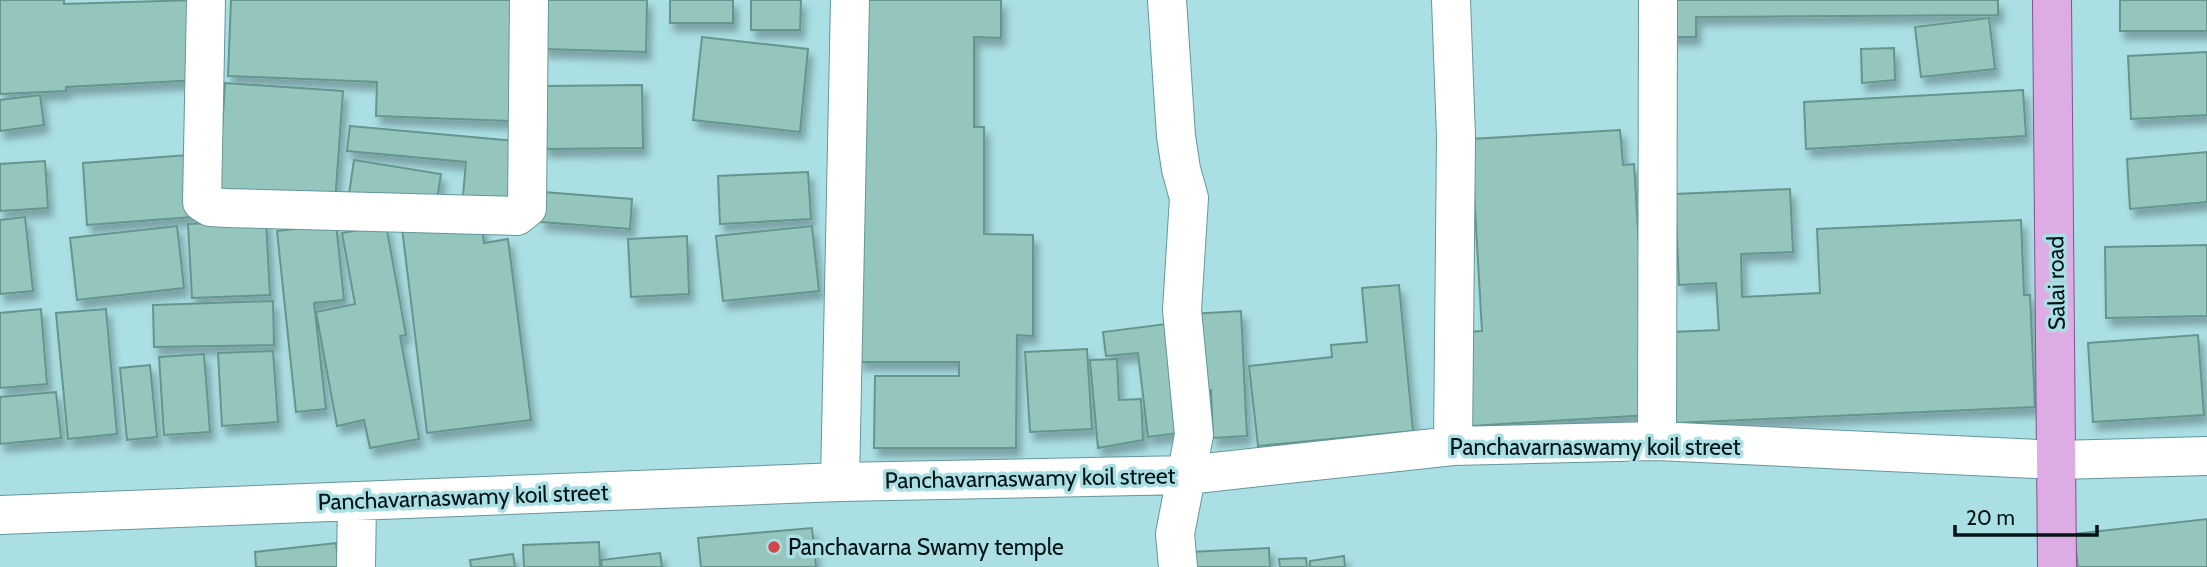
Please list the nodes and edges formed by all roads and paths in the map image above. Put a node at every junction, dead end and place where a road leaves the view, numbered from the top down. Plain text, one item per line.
1 (206, 0) edge
2 (529, 0) edge
3 (850, 0) edge
4 (1167, 0) edge
5 (1451, 0) edge
6 (1658, 0) edge
7 (2052, 0) edge
8 (1657, 441) junction
9 (1453, 446) junction
10 (2207, 456) edge
11 (2058, 460) junction
12 (1187, 475) junction
13 (840, 482) junction
14 (357, 501) junction
15 (0, 515) edge
16 (356, 567) edge
17 (1178, 567) edge
18 (2057, 567) edge

1 - 2 street
3 - 13 street
4 - 12 street
5 - 9 street
6 - 8 street
7 - 11 main road, Salai road
8 - 9 street, Panchavarnaswamy koil street
8 - 11 street, Panchavarnaswamy koil street
9 - 12 street, Panchavarnaswamy koil street
10 - 11 street, Panchavarnaswamy koil street
11 - 18 main road, Salai road
12 - 13 street, Panchavarnaswamy koil street
12 - 17 street
13 - 14 street, Panchavarnaswamy koil street
14 - 15 street, Panchavarnaswamy koil street
14 - 16 street

